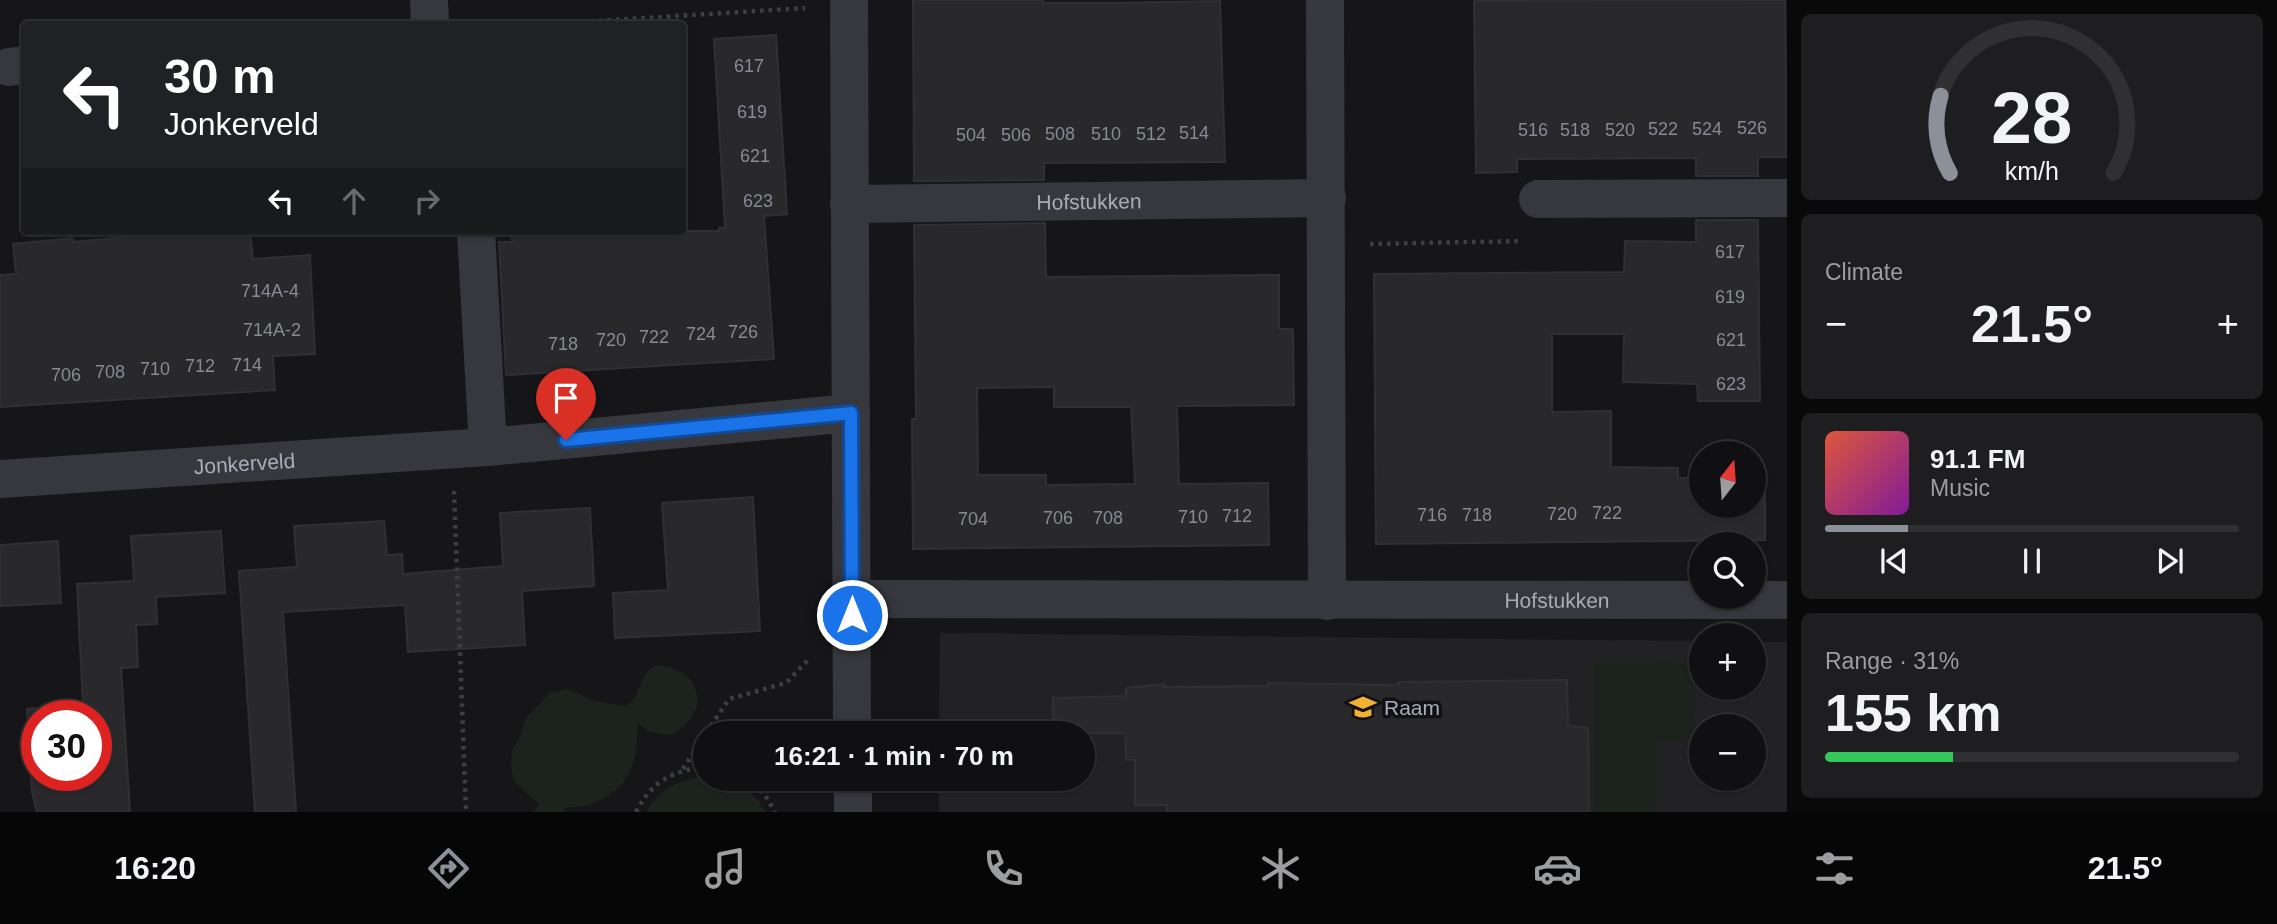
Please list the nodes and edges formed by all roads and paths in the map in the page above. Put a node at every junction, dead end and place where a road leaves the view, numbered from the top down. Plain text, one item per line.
1 (429, 0) edge
2 (1325, 0) edge
3 (849, 3) edge
4 (430, 21) edge
5 (591, 21) edge
6 (1327, 198) junction
7 (1787, 198) edge
8 (1538, 199) joint
9 (849, 204) junction
10 (476, 235) edge
11 (1327, 245) junction
12 (851, 413) junction
13 (470, 448) junction
14 (0, 479) edge
15 (1787, 600) edge
16 (1327, 601) junction
17 (852, 607) junction
18 (715, 721) edge
19 (852, 721) edge
20 (693, 754) edge
21 (693, 769) edge
22 (682, 770) junction
23 (760, 791) edge
24 (853, 791) edge
25 (466, 812) edge
26 (636, 812) edge
27 (775, 812) edge
28 (853, 812) edge

1 - 4 street
2 - 6 street
3 - 5 path
3 - 9 street
6 - 9 street, Hofstukken
6 - 11 street
7 - 8 street
8 - 11 path
9 - 12 street
10 - 13 street
11 - 16 street
12 - 13 street, Jonkerveld
12 - 17 street
13 - 14 street, Jonkerveld
13 - 25 path
15 - 16 street, Hofstukken
16 - 17 street, Hofstukken
17 - 18 path
17 - 19 street
20 - 22 path
21 - 22 path
22 - 26 path
23 - 27 path
24 - 28 street

